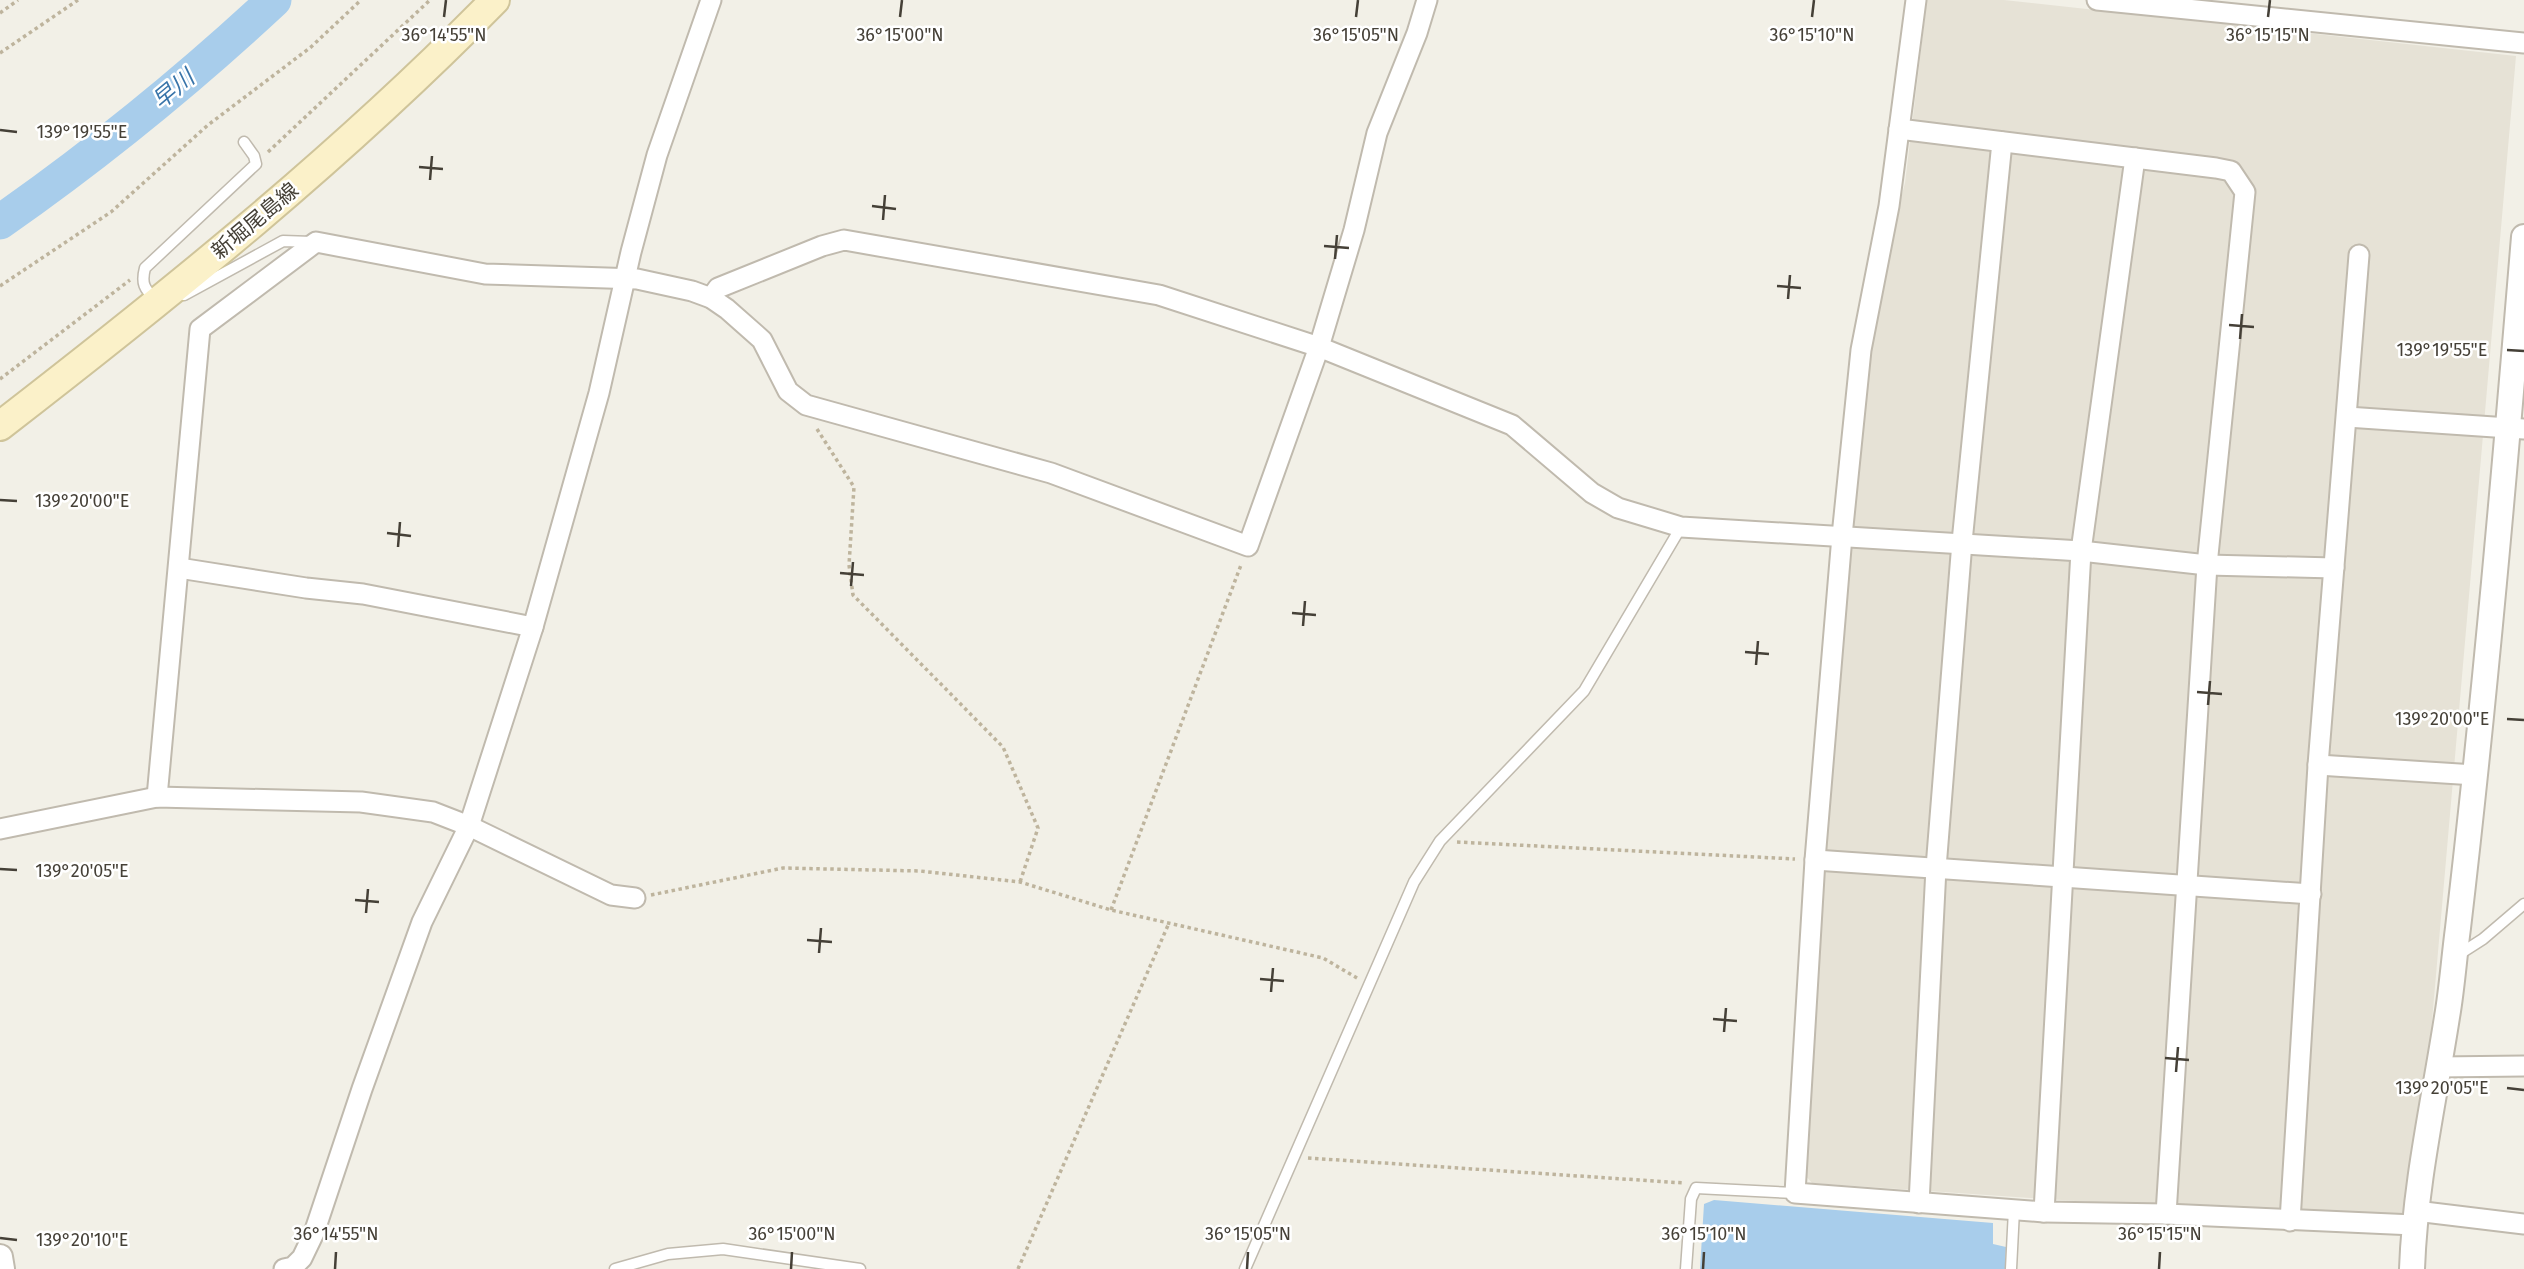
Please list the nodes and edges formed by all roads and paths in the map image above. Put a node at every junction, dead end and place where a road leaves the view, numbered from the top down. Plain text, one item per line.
1 (18, 0) edge
2 (78, 0) edge
3 (361, 0) edge
4 (430, 0) edge
5 (495, 0) edge
6 (711, 0) edge
7 (1427, 0) edge
8 (1916, 0) edge
9 (2097, 0) edge
10 (0, 13) edge
11 (2524, 43) edge
12 (0, 52) edge
13 (1899, 129) junction
14 (244, 142) dead end
15 (2002, 142) junction
16 (2135, 158) junction
17 (256, 164) junction
18 (2524, 237) edge
19 (316, 242) junction
20 (2359, 256) dead end
21 (145, 268) junction
22 (626, 281) junction
23 (0, 286) edge
24 (711, 298) junction
25 (158, 301) junction
26 (1319, 347) junction
27 (0, 379) edge
28 (806, 405) junction
29 (2347, 417) junction
30 (0, 426) edge
31 (2516, 428) edge
32 (1681, 527) junction
33 (1842, 536) junction
34 (1962, 542) junction
35 (1248, 546) junction
36 (2081, 551) junction
37 (2207, 565) junction
38 (180, 568) junction
39 (2334, 568) junction
40 (533, 627) junction
41 (2318, 765) junction
42 (2475, 775) junction
43 (157, 797) junction
44 (469, 826) junction
45 (0, 829) edge
46 (1440, 841) junction
47 (1815, 860) junction
48 (1936, 868) junction
49 (2062, 877) junction
50 (1020, 882) junction
51 (2188, 886) junction
52 (2311, 894) junction
53 (635, 898) joint
54 (2524, 904) edge
55 (1111, 910) junction
56 (1169, 923) junction
57 (2455, 957) junction
58 (1367, 984) junction
59 (2524, 1066) edge
60 (2438, 1067) junction
61 (1294, 1157) junction
62 (1696, 1188) junction
63 (1795, 1194) junction
64 (1919, 1203) junction
65 (2014, 1210) junction
66 (2043, 1212) junction
67 (2166, 1214) junction
68 (2415, 1218) junction
69 (2290, 1221) junction
70 (2524, 1224) edge
71 (0, 1257) edge
72 (290, 1268) edge
73 (2, 1269) edge
74 (615, 1269) edge
75 (860, 1269) edge
76 (1018, 1269) edge
77 (1245, 1269) edge
78 (1686, 1269) edge
79 (2011, 1269) edge
80 (2412, 1269) edge

1 - 10 path
2 - 12 path
3 - 23 path
4 - 17 path
5 - 25 main road, 新堀尾島線
6 - 22 street
7 - 26 street
8 - 13 street
9 - 11 street
13 - 15 street
13 - 33 street
14 - 17 lane
15 - 16 street
15 - 34 street
16 - 36 street
16 - 37 street
17 - 21 lane
18 - 31 street
19 - 22 street
19 - 25 lane
19 - 38 street
20 - 29 street
21 - 25 lane
21 - 27 path
22 - 24 street
22 - 40 street
24 - 26 street
24 - 28 street
25 - 30 main road, 新堀尾島線
26 - 32 street
26 - 35 street
28 - 35 street
28 - 50 path
29 - 31 street
29 - 39 street
31 - 42 street
32 - 33 street
32 - 46 lane
33 - 34 street
33 - 47 street
34 - 36 street
34 - 48 street
35 - 55 path
36 - 37 street
36 - 49 street
37 - 39 street
37 - 51 street
38 - 40 street
38 - 43 street
39 - 41 street
40 - 44 street
41 - 42 street
41 - 52 street
42 - 57 street
43 - 44 street
43 - 45 street
44 - 53 street
44 - 72 street
46 - 47 path
46 - 58 lane
47 - 48 street
47 - 63 street
48 - 49 street
48 - 64 street
49 - 51 street
49 - 66 street
50 - 53 path
50 - 55 path
51 - 52 street
51 - 67 street
52 - 69 street
54 - 57 lane
55 - 56 path
56 - 58 path
56 - 76 path
57 - 60 street
58 - 61 lane
59 - 60 street
60 - 68 street
61 - 62 path
61 - 77 lane
62 - 63 lane
62 - 78 lane
63 - 64 street
64 - 65 street
65 - 66 street
65 - 79 lane
66 - 67 street
67 - 69 street
68 - 69 street
68 - 70 street
68 - 80 street
71 - 73 street
74 - 75 lane

